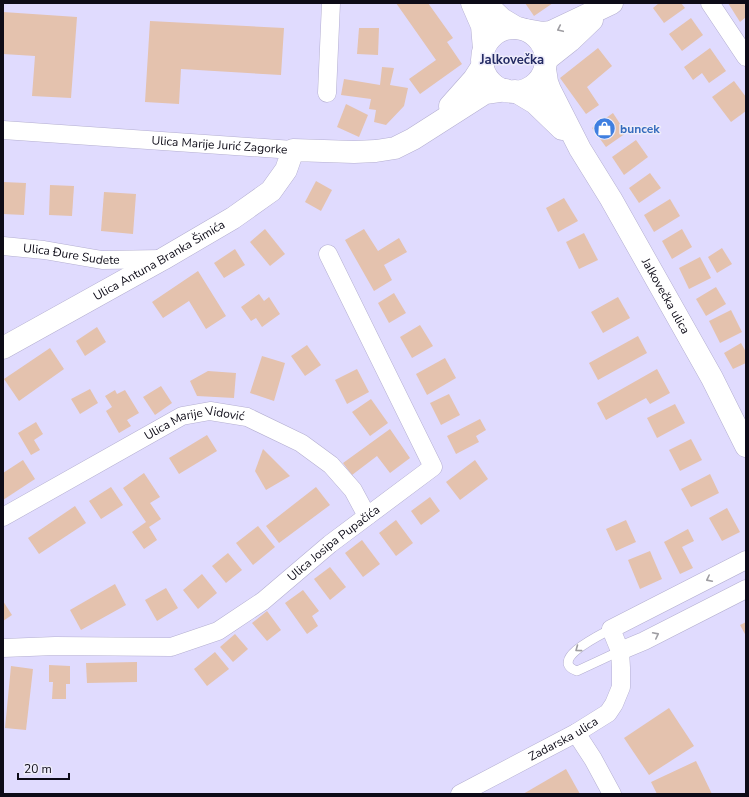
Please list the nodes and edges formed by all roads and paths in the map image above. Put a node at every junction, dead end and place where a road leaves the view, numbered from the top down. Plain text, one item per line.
1 (331, 3) edge
2 (472, 3) edge
3 (485, 3) edge
4 (710, 3) edge
5 (610, 4) edge
6 (521, 29) junction
7 (484, 57) junction
8 (746, 57) edge
9 (546, 64) junction
10 (510, 91) junction
11 (326, 93) dead end
12 (431, 127) junction
13 (3, 130) edge
14 (580, 149) junction
15 (292, 150) junction
16 (3, 246) edge
17 (328, 254) dead end
18 (163, 260) junction
19 (3, 348) edge
20 (746, 446) edge
21 (367, 516) junction
22 (3, 517) edge
23 (746, 560) edge
24 (746, 589) edge
25 (611, 628) junction
26 (3, 648) edge
27 (620, 651) junction
28 (576, 733) junction
29 (460, 794) edge
30 (612, 794) edge

1 - 11 street
2 - 7 street
3 - 6 street
4 - 8 street
5 -> 6 street
5 - 9 street
6 - 7 street
6 - 9 street
7 - 10 street
7 - 12 street, Ulica Marije Jurić Zagorke
9 - 10 street
9 - 14 street, Jalkovečka ulica
10 - 12 street, Ulica Marije Jurić Zagorke
10 - 14 street, Jalkovečka ulica
12 - 15 street, Ulica Marije Jurić Zagorke
13 - 15 street, Ulica Marije Jurić Zagorke
14 - 20 street, Jalkovečka ulica
15 - 18 street, Ulica Antuna Branka Šimića
16 - 18 street, Ulica Đure Sudete
17 - 21 street, Ulica Josipa Pupačića
18 - 19 street, Ulica Antuna Branka Šimića
21 - 22 street, Ulica Marije Vidović
21 - 26 street, Ulica Josipa Pupačića
23 -> 25 street
27 -> 24 street
25 - 27 street, Zadarska ulica
25 -> 27 lane
27 - 28 street, Zadarska ulica
28 - 29 street, Zadarska ulica
28 - 30 street

